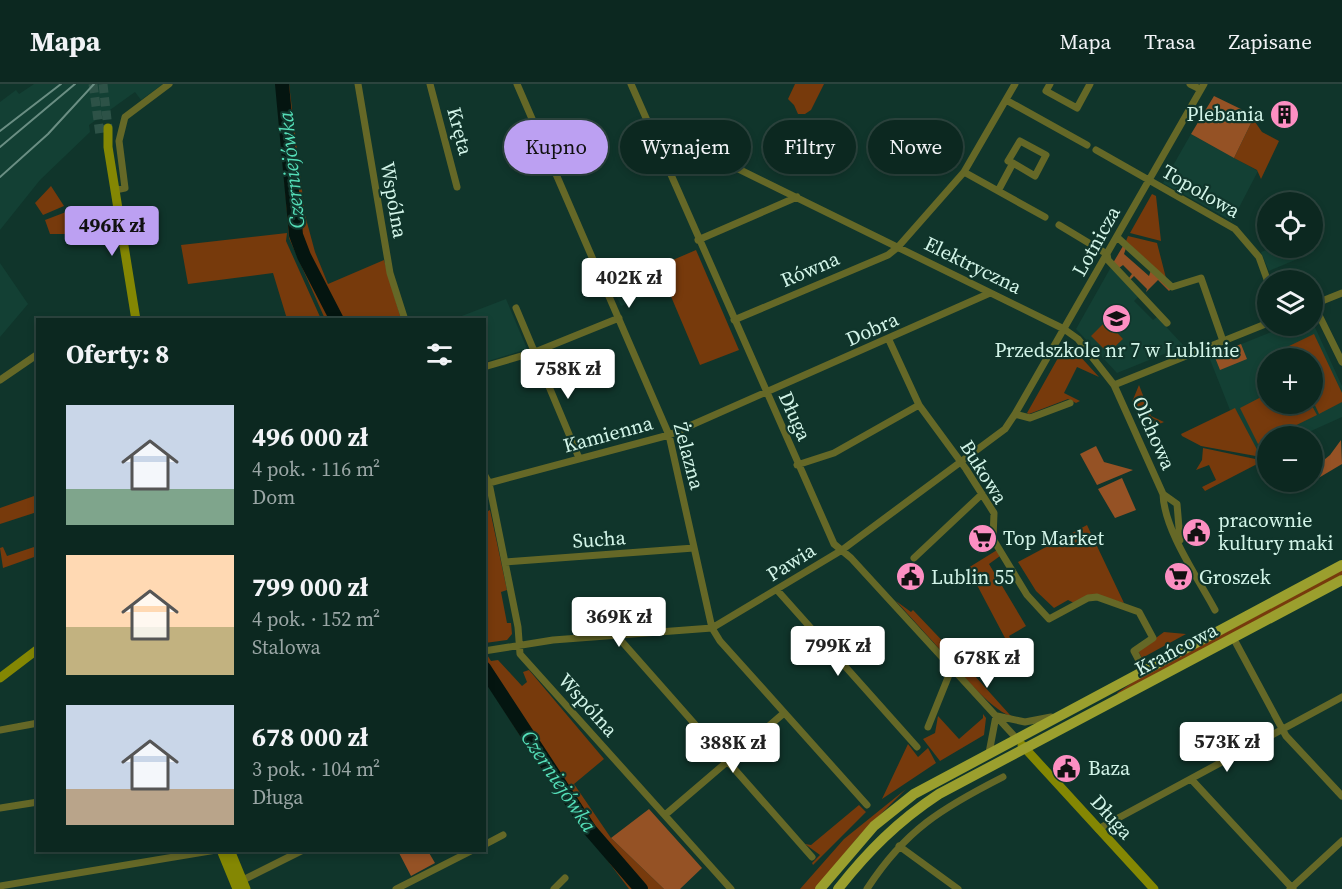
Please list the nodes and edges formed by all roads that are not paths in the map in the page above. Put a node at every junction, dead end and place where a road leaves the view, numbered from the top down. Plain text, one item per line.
1 (169, 84) edge
2 (358, 84) edge
3 (430, 84) edge
4 (517, 84) edge
5 (631, 84) edge
6 (1015, 84) edge
7 (1050, 84) edge
8 (1090, 84) edge
9 (1190, 84) edge
10 (1202, 87) edge
11 (1006, 100) junction
12 (648, 120) edge
13 (108, 128) tunnel mouth
14 (100, 135) tunnel mouth
15 (1087, 145) dead end
16 (108, 147) junction
17 (1096, 150) dead end
18 (1013, 164) junction
19 (964, 172) junction
20 (671, 174) edge
21 (750, 174) edge
22 (1149, 180) junction
23 (458, 187) dead end
24 (115, 190) junction
25 (998, 191) junction
26 (797, 197) junction
27 (1045, 217) dead end
28 (1059, 225) dead end
29 (1117, 237) junction
30 (698, 240) junction
31 (898, 247) junction
32 (1107, 254) junction
33 (1264, 270) edge
34 (990, 293) junction
35 (1342, 293) edge
36 (1323, 301) edge
37 (516, 308) dead end
38 (136, 318) edge
39 (404, 318) edge
40 (619, 318) junction
41 (734, 320) junction
42 (1167, 323) dead end
43 (1323, 325) edge
44 (1257, 327) edge
45 (1064, 329) junction
46 (889, 340) junction
47 (1223, 341) junction
48 (535, 352) junction
49 (36, 355) edge
50 (1342, 362) edge
51 (486, 366) edge
52 (0, 380) edge
53 (1114, 385) junction
54 (765, 393) junction
55 (1070, 403) dead end
56 (919, 405) junction
57 (1015, 414) junction
58 (669, 435) junction
59 (579, 458) junction
60 (961, 462) junction
61 (797, 465) junction
62 (486, 478) edge
63 (489, 483) junction
64 (982, 494) junction
65 (1163, 494) junction
66 (1180, 545) junction
67 (694, 549) junction
68 (842, 550) junction
69 (914, 558) dead end
70 (506, 562) junction
71 (1342, 565) edge
72 (1342, 580) edge
73 (777, 590) junction
74 (1215, 610) dead end
75 (712, 628) junction
76 (617, 636) junction
77 (1236, 642) dead end
78 (519, 645) junction
79 (487, 650) edge
80 (36, 651) edge
81 (951, 670) junction
82 (1144, 670) junction
83 (0, 678) edge
84 (1342, 697) edge
85 (784, 713) junction
86 (996, 716) junction
87 (1059, 716) junction
88 (36, 723) edge
89 (928, 727) dead end
90 (0, 730) edge
91 (1282, 730) junction
92 (1017, 739) junction
93 (917, 747) dead end
94 (1026, 749) junction
95 (988, 753) junction
96 (727, 763) junction
97 (1003, 777) dead end
98 (1191, 778) junction
99 (1342, 796) edge
100 (36, 802) edge
101 (867, 805) dead end
102 (0, 808) edge
103 (665, 815) junction
104 (1098, 829) junction
105 (502, 836) dead end
106 (1342, 841) edge
107 (486, 843) edge
108 (899, 846) junction
109 (205, 852) edge
110 (221, 852) edge
111 (231, 852) edge
112 (300, 852) edge
113 (469, 852) edge
114 (812, 857) dead end
115 (565, 878) dead end
116 (240, 886) edge
117 (5, 887) edge
118 (1291, 888) edge
119 (396, 889) edge
120 (554, 889) edge
121 (731, 889) edge
122 (820, 889) edge
123 (838, 889) edge
124 (867, 889) edge
125 (958, 889) edge
126 (1154, 889) edge

1 - 24 street
2 - 39 street, Wspólna
3 - 23 street, Kręta
4 - 40 street, Żelazna
5 - 12 street, Długa
6 - 11 street, Równa
7 - 8 street
9 - 10 street
10 - 22 street, Lotnicza
11 - 15 street
11 - 19 street, Równa
13 - 16 main road
14 - 16 main road
16 - 24 main road
17 - 22 street, Topolowa
18 - 18 street
18 - 25 street
19 - 25 street
19 - 31 street, Równa
20 - 30 street, Długa
21 - 26 street, Elektryczna
22 - 29 street, Lotnicza
22 - 33 street, Topolowa
24 - 38 main road
25 - 27 street
26 - 30 street
26 - 31 street, Elektryczna
28 - 32 street
29 - 32 street, Lotnicza
29 - 47 street
30 - 41 street, Długa
31 - 34 street, Elektryczna
31 - 41 street, Równa
32 - 42 street
32 - 45 street, Lotnicza
34 - 45 street, Elektryczna
34 - 46 street, Dobra
35 - 36 street
37 - 48 street
40 - 48 street
40 - 58 street, Żelazna
41 - 54 street, Długa
43 - 50 street
44 - 47 street
45 - 53 street, Elektryczna
45 - 57 street, Lotnicza
46 - 54 street, Dobra
46 - 56 street, Bukowa
47 - 53 street
48 - 51 street
48 - 59 street
49 - 52 street
53 - 65 street, Olchowa
54 - 58 street, Kamienna
54 - 61 street, Długa
55 - 57 street
56 - 60 street, Bukowa
56 - 61 street
57 - 60 street, Pawia
58 - 59 street, Kamienna
58 - 67 street, Żelazna
59 - 63 street, Kamienna
60 - 64 street, Bukowa
60 - 68 street, Pawia
61 - 68 street, Długa
62 - 63 street, Wspólna
63 - 70 street, Wspólna
64 - 69 street
64 - 82 street, Bukowa
65 - 66 street, Olchowa
65 - 66 street, Olchowa
66 - 74 street, Olchowa
67 - 70 street, Sucha
67 - 75 street, Żelazna
68 - 73 street, Pawia
68 - 81 street, Długa
70 - 78 street, Wspólna
71 - 82 main road, Krańcowa
72 - 94 main road, Krańcowa
73 - 75 street, Pawia
73 - 93 street
75 - 76 street, Pawia
75 - 85 street, Żelazna
76 - 78 street, Pawia
76 - 96 street
77 - 91 street
78 - 79 street, Pawia
78 - 103 street, Wspólna
80 - 83 main road
81 - 86 street, Długa
81 - 89 street
82 - 87 main road, Krańcowa
84 - 91 street
85 - 96 street
85 - 101 street, Żelazna
86 - 87 street, Krańcowa
86 - 92 street, Długa
86 - 95 street
87 - 92 main road, Krańcowa
88 - 90 street
91 - 98 street
91 - 99 street
92 - 94 main road, Długa
92 - 95 main road, Krańcowa
94 - 104 main road, Długa
94 - 123 main road, Krańcowa
95 - 122 main road, Krańcowa
96 - 103 street
96 - 114 street
97 - 108 street
98 - 104 street
98 - 118 street
100 - 102 street
103 - 121 street, Wspólna
104 - 126 main road, Długa
105 - 107 street
106 - 118 street
108 - 124 street
108 - 125 street
109 - 117 street
110 - 116 main road
111 - 116 main road
112 - 116 street
113 - 119 street
115 - 120 street

